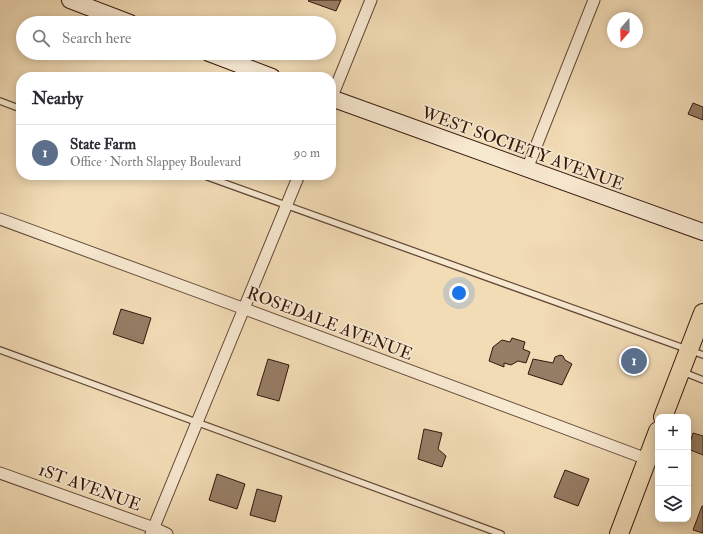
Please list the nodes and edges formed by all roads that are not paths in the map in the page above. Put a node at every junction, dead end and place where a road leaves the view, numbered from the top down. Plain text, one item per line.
1 (70, 0) edge
2 (371, 0) edge
3 (594, 0) edge
4 (112, 16) edge
5 (227, 60) edge
6 (259, 72) edge
7 (336, 86) edge
8 (336, 100) edge
9 (0, 101) edge
10 (16, 107) edge
11 (526, 169) junction
12 (216, 180) edge
13 (297, 180) edge
14 (287, 206) junction
15 (0, 219) edge
16 (703, 232) edge
17 (245, 309) junction
18 (703, 313) edge
19 (0, 350) edge
20 (696, 352) edge
21 (681, 372) junction
22 (703, 380) edge
23 (664, 414) edge
24 (198, 423) junction
25 (655, 439) edge
26 (647, 460) junction
27 (0, 473) edge
28 (153, 531) edge
29 (167, 534) edge
30 (501, 534) edge
31 (619, 534) edge

1 - 4 street
2 - 7 street
3 - 11 street
5 - 6 street
8 - 11 street, WEST SOCIETY AVENUE
9 - 10 lane
11 - 16 street, WEST SOCIETY AVENUE
12 - 14 lane
13 - 14 street
14 - 17 street
14 - 20 lane
15 - 17 street, ROSEDALE AVENUE
17 - 24 street
17 - 26 street, ROSEDALE AVENUE
18 - 20 main road
19 - 24 lane
20 - 21 main road
21 - 22 lane
21 - 23 main road
24 - 28 street
24 - 30 lane
25 - 26 main road
26 - 31 main road
27 - 28 street, 1ST AVENUE
28 - 29 street, 1ST AVENUE

